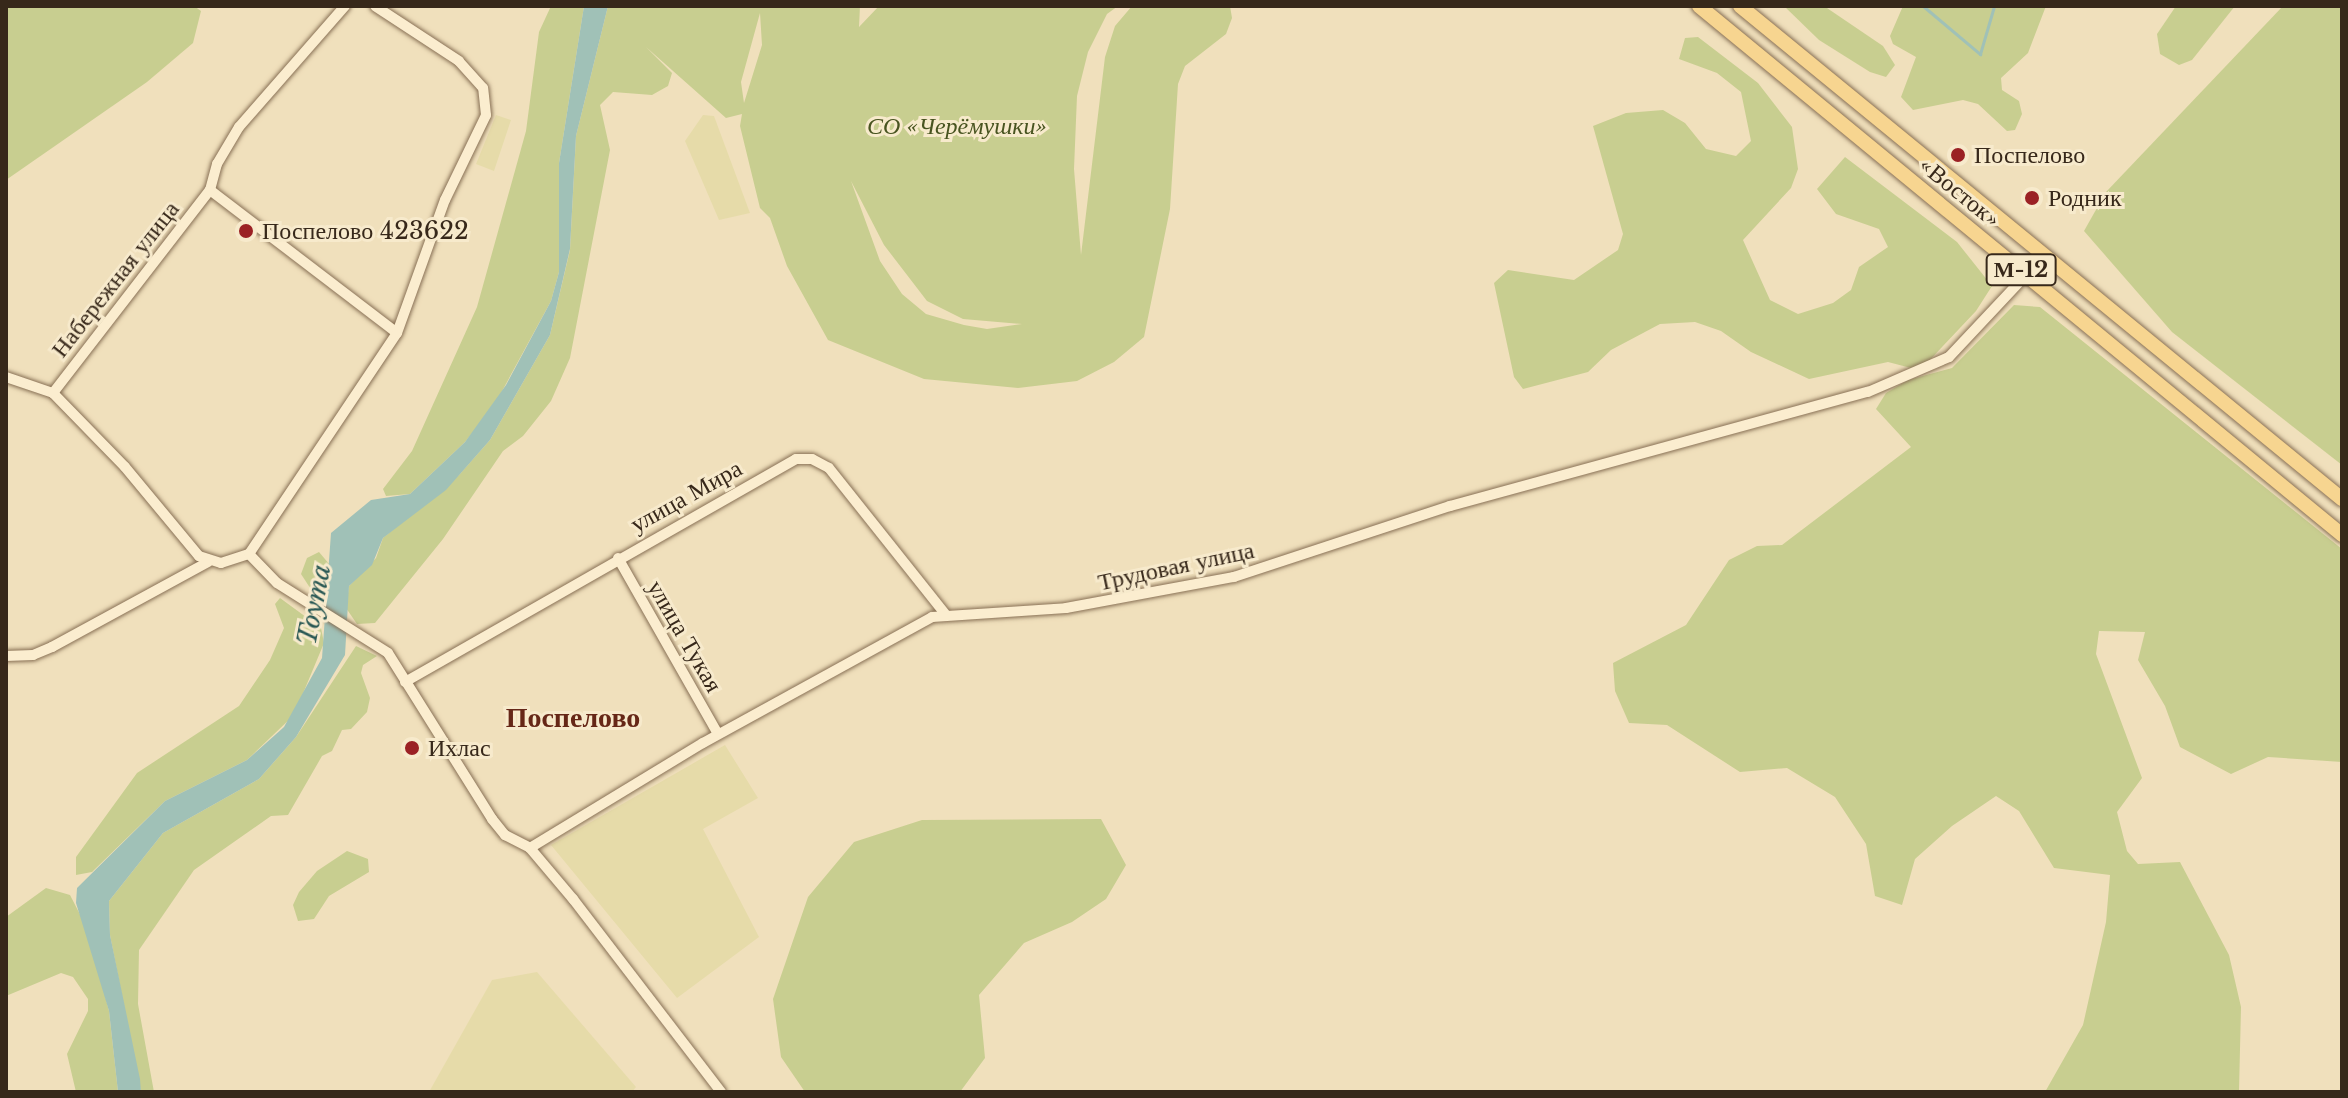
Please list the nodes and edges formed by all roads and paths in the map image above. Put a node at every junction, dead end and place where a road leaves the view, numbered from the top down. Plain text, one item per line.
1 (345, 6) edge
2 (375, 6) edge
3 (1699, 6) edge
4 (1740, 6) edge
5 (210, 190) junction
6 (2026, 275) junction
7 (397, 333) junction
8 (6, 377) edge
9 (53, 393) junction
10 (2342, 499) edge
11 (2342, 535) edge
12 (249, 554) junction
13 (618, 558) junction
14 (208, 562) junction
15 (945, 614) junction
16 (6, 656) edge
17 (405, 682) junction
18 (718, 734) junction
19 (530, 848) junction
20 (721, 1092) edge

1 - 5 street, Набережная улица
2 - 7 street
3 - 6 main road, «Восток» / М-12
4 - 10 main road, «Восток» / М-12
5 - 7 street
5 - 9 street, Набережная улица
6 - 11 main road, «Восток» / М-12
6 - 15 street, Трудовая улица
7 - 12 street
8 - 9 street
9 - 14 street, Набережная улица
12 - 14 street
12 - 17 street
13 - 15 street, улица Мира
13 - 17 street, улица Мира
13 - 18 street, улица Тукая
14 - 16 street
15 - 18 street, Трудовая улица
17 - 19 street
18 - 19 street, Трудовая улица
19 - 20 street

